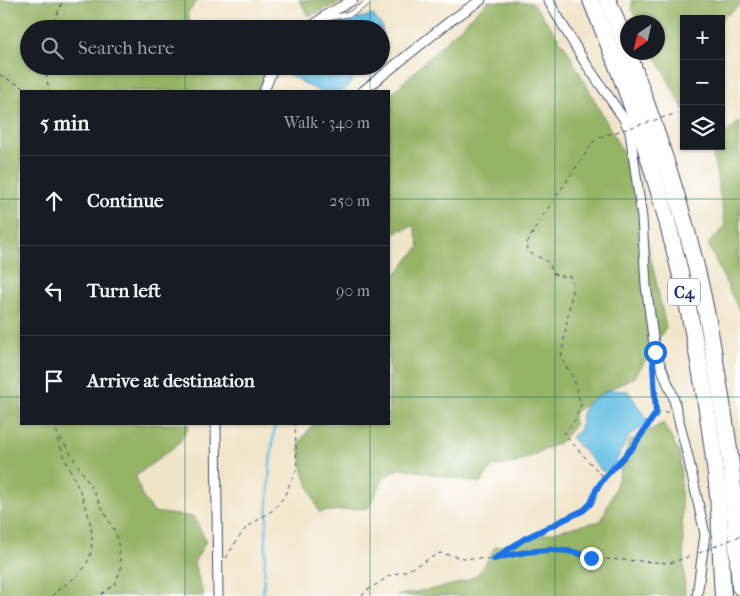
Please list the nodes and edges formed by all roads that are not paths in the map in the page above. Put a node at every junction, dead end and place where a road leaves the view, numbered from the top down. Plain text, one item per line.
1 (353, 0) edge
2 (372, 0) edge
3 (481, 0) edge
4 (548, 0) edge
5 (590, 0) edge
6 (608, 0) edge
7 (320, 19) joint
8 (620, 31) edge
9 (631, 60) edge
10 (390, 69) edge
11 (270, 75) edge
12 (383, 75) edge
13 (264, 90) edge
14 (364, 90) edge
15 (216, 425) edge
16 (731, 473) junction
17 (740, 513) edge
18 (740, 587) edge
19 (218, 596) edge
20 (697, 596) edge
21 (723, 596) edge

1 - 7 street
2 - 7 lane
3 - 10 street
4 - 20 street
5 - 21 highway, C4
6 - 8 highway, C4
9 - 16 highway, C4
11 - 13 street
12 - 14 street
15 - 19 street
16 - 17 highway
16 - 18 highway, C4

